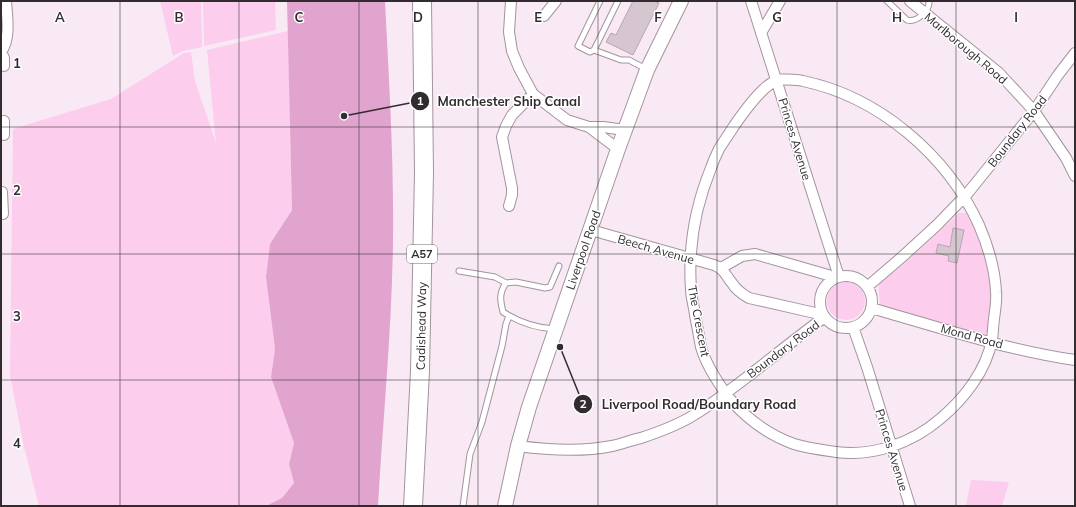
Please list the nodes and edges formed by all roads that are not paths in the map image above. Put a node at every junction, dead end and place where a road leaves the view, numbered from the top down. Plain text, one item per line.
1 (6, 1) edge
2 (422, 1) edge
3 (510, 1) edge
4 (600, 1) edge
5 (618, 1) edge
6 (681, 1) edge
7 (752, 1) edge
8 (780, 1) edge
9 (887, 1) edge
10 (910, 1) edge
11 (929, 1) edge
12 (550, 3) edge
13 (924, 12) junction
14 (544, 16) dead end
15 (761, 33) junction
16 (594, 50) junction
17 (1, 52) edge
18 (1075, 53) edge
19 (4, 66) dead end
20 (647, 70) junction
21 (777, 80) junction
22 (533, 94) junction
23 (1034, 111) junction
24 (589, 128) junction
25 (625, 130) junction
26 (618, 150) junction
27 (1075, 175) edge
28 (2, 192) edge
29 (964, 197) junction
30 (2, 203) edge
31 (509, 206) dead end
32 (2, 214) dead end
33 (591, 230) junction
34 (690, 259) junction
35 (559, 266) dead end
36 (721, 268) junction
37 (460, 271) dead end
38 (836, 278) junction
39 (506, 283) junction
40 (867, 287) junction
41 (871, 308) junction
42 (824, 315) junction
43 (509, 316) junction
44 (853, 327) junction
45 (556, 329) junction
46 (991, 342) junction
47 (1075, 360) edge
48 (726, 393) junction
49 (518, 446) junction
50 (891, 446) junction
51 (504, 505) edge
52 (413, 506) edge
53 (463, 506) edge
54 (910, 506) edge

1 - 17 street
2 - 52 highway, Cadishead Way / A57
3 - 22 street
4 - 16 lane
5 - 16 lane
6 - 20 main road, Liverpool Road
7 - 15 street, Princes Avenue
8 - 15 street
9 - 13 lane
10 - 13 street, Marlborough Road
11 - 13 lane
12 - 14 street
13 - 23 street, Marlborough Road
15 - 21 street, Princes Avenue
16 - 20 lane
17 - 19 street
18 - 23 street, Boundary Road
20 - 25 main road, Liverpool Road
21 - 29 street, The Crescent
21 - 34 street, The Crescent
21 - 38 street, Princes Avenue
22 - 24 street
22 - 31 street
23 - 27 street, Marlborough Road
23 - 29 street, Boundary Road
24 - 25 street
24 - 26 street
25 - 26 main road, Liverpool Road
26 - 33 main road, Liverpool Road
28 - 30 street
29 - 40 street, Boundary Road
29 - 46 street, The Crescent
30 - 32 street
33 - 34 street, Beech Avenue
33 - 45 main road, Liverpool Road
34 - 36 street, Beech Avenue
34 - 48 street, The Crescent
35 - 39 lane
36 - 38 street
36 - 42 street
37 - 39 lane
38 - 40 street
38 - 42 street, Boundary Road
39 - 43 lane
40 - 41 street
41 - 44 street
41 - 46 street, Mond Road
42 - 44 street, Boundary Road
42 - 48 street, Boundary Road
43 - 45 lane
43 - 53 lane
44 - 50 street, Princes Avenue
45 - 49 main road, Liverpool Road
46 - 47 street, Mond Road
46 - 50 street, The Crescent
48 - 49 street, Boundary Road
48 - 50 street, The Crescent
49 - 51 main road, Liverpool Road
50 - 54 street, Princes Avenue

